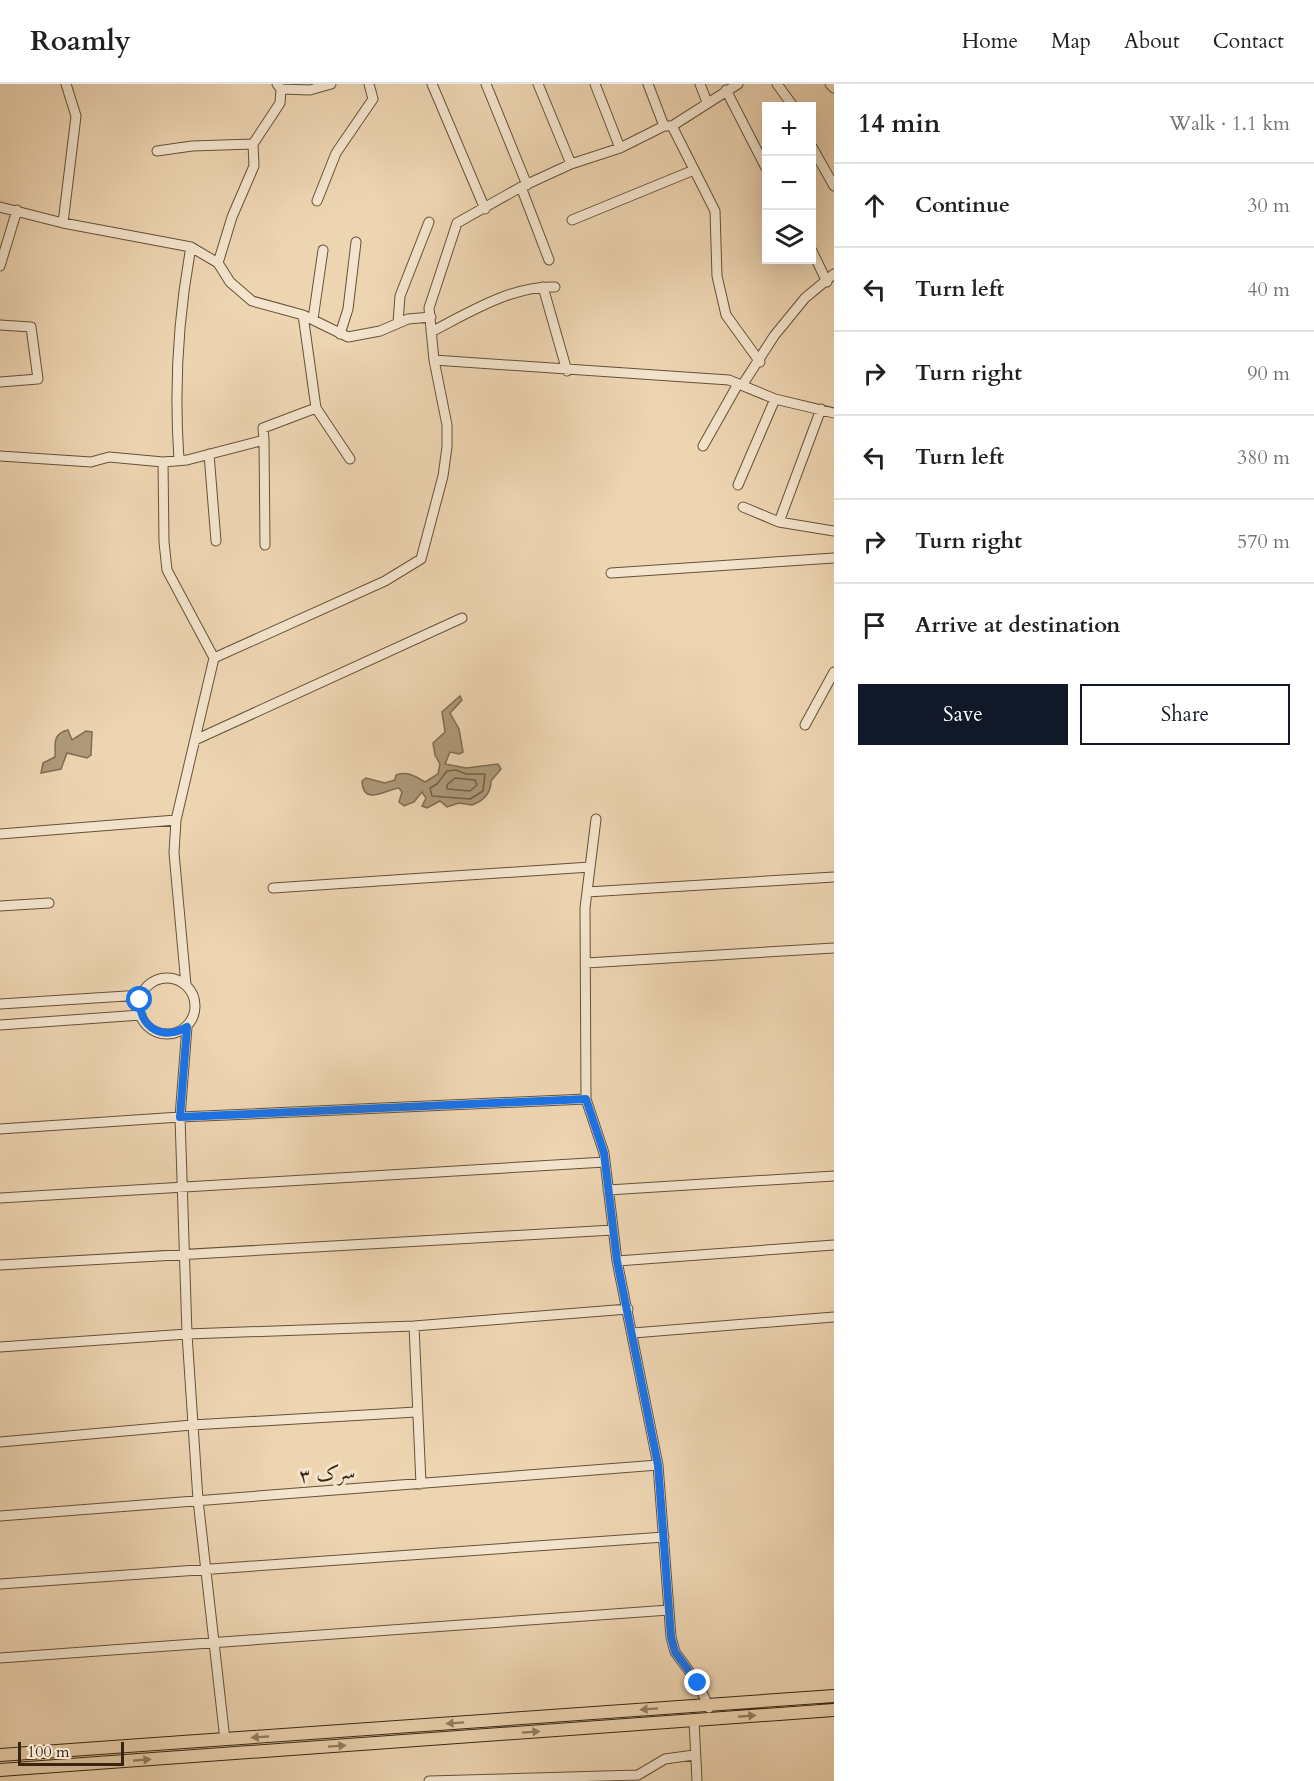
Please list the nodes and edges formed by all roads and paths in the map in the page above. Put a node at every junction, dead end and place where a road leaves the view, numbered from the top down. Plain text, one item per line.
1 (66, 84) edge
2 (369, 84) edge
3 (432, 84) edge
4 (486, 84) edge
5 (538, 84) edge
6 (595, 84) edge
7 (648, 84) edge
8 (699, 84) edge
9 (738, 84) edge
10 (777, 84) edge
11 (830, 84) edge
12 (326, 85) edge
13 (279, 86) edge
14 (834, 88) edge
15 (726, 90) junction
16 (707, 102) junction
17 (790, 102) edge
18 (668, 126) junction
19 (253, 144) junction
20 (620, 148) junction
21 (157, 151) dead end
22 (816, 154) edge
23 (762, 160) edge
24 (570, 164) junction
25 (694, 170) junction
26 (524, 186) junction
27 (834, 186) edge
28 (317, 201) dead end
29 (0, 207) edge
30 (485, 209) junction
31 (17, 210) junction
32 (572, 220) dead end
33 (429, 222) dead end
34 (63, 223) junction
35 (356, 242) dead end
36 (191, 247) junction
37 (323, 250) dead end
38 (816, 259) edge
39 (549, 260) dead end
40 (218, 263) junction
41 (0, 267) edge
42 (834, 274) edge
43 (827, 282) junction
44 (543, 287) junction
45 (555, 287) dead end
46 (303, 315) junction
47 (431, 317) junction
48 (313, 319) junction
49 (398, 323) junction
50 (0, 326) edge
51 (431, 332) junction
52 (340, 334) junction
53 (434, 360) junction
54 (760, 362) junction
55 (567, 371) junction
56 (0, 382) edge
57 (741, 384) junction
58 (775, 399) junction
59 (316, 408) junction
60 (821, 410) junction
61 (834, 413) edge
62 (264, 440) junction
63 (703, 446) dead end
64 (209, 454) junction
65 (0, 456) edge
66 (350, 459) dead end
67 (180, 460) junction
68 (163, 462) junction
69 (738, 484) dead end
70 (743, 507) dead end
71 (779, 522) junction
72 (834, 531) edge
73 (216, 541) dead end
74 (266, 544) dead end
75 (834, 558) edge
76 (611, 573) dead end
77 (462, 618) dead end
78 (214, 658) junction
79 (834, 672) edge
80 (805, 725) dead end
81 (195, 740) junction
82 (596, 819) dead end
83 (176, 820) junction
84 (0, 834) edge
85 (590, 867) junction
86 (834, 877) edge
87 (273, 888) dead end
88 (587, 892) junction
89 (49, 903) dead end
90 (0, 906) edge
91 (834, 948) edge
92 (586, 963) junction
93 (186, 985) junction
94 (142, 995) junction
95 (0, 1004) edge
96 (141, 1015) junction
97 (0, 1025) edge
98 (187, 1027) junction
99 (586, 1099) junction
100 (180, 1117) junction
101 (0, 1129) edge
102 (605, 1162) junction
103 (834, 1176) edge
104 (182, 1186) junction
105 (608, 1190) junction
106 (0, 1198) edge
107 (613, 1230) junction
108 (834, 1245) edge
109 (183, 1253) junction
110 (617, 1261) junction
111 (0, 1265) edge
112 (628, 1309) junction
113 (834, 1317) edge
114 (414, 1326) junction
115 (633, 1333) junction
116 (187, 1335) junction
117 (0, 1347) edge
118 (416, 1412) junction
119 (192, 1425) junction
120 (0, 1442) edge
121 (658, 1465) junction
122 (421, 1484) junction
123 (198, 1500) junction
124 (0, 1516) edge
125 (664, 1537) junction
126 (205, 1569) junction
127 (0, 1584) edge
128 (669, 1610) junction
129 (212, 1640) junction
130 (0, 1658) edge
131 (834, 1696) edge
132 (708, 1705) junction
133 (834, 1710) edge
134 (714, 1719) junction
135 (694, 1720) junction
136 (225, 1740) junction
137 (0, 1755) edge
138 (693, 1755) junction
139 (0, 1770) edge
140 (429, 1781) edge
141 (697, 1781) edge

1 - 34 street
2 - 28 street
3 - 30 street
4 - 26 street
5 - 24 street
6 - 20 street
7 - 18 street
8 - 16 street
9 - 15 street
10 - 17 street
11 - 14 street
12 - 13 street
13 - 19 street
15 - 16 street
15 - 23 street
16 - 18 street
18 - 20 street
18 - 25 street
19 - 21 street
19 - 40 street
20 - 24 street
22 - 27 street
24 - 26 street
25 - 32 street
25 - 54 street
26 - 30 street
26 - 39 street
29 - 31 street
30 - 47 street
31 - 34 street
31 - 41 street
33 - 49 street
34 - 36 street
35 - 52 street
36 - 40 street
36 - 67 street
37 - 48 street
38 - 43 street
40 - 46 street
42 - 43 street
43 - 54 street
44 - 45 street
44 - 51 street
44 - 55 street
46 - 48 street
46 - 59 street
47 - 49 street
47 - 51 street
48 - 52 street
49 - 52 street
50 - 56 street
51 - 53 street
53 - 55 street
53 - 78 street
54 - 57 street
55 - 57 street
57 - 58 street
57 - 63 street
58 - 60 street
58 - 69 street
59 - 62 street
59 - 66 street
60 - 61 street
60 - 71 street
62 - 64 street
62 - 74 street
64 - 67 street
64 - 73 street
65 - 68 street
67 - 68 street
68 - 78 street
70 - 71 street
71 - 72 street
75 - 76 street
77 - 81 street
78 - 81 street
79 - 80 street
81 - 83 street
82 - 85 street
83 - 84 street
83 - 93 street
85 - 87 street
85 - 88 street
86 - 88 street
88 - 92 street
89 - 90 street
91 - 92 street
92 - 99 street
93 - 94 street
93 - 98 street
94 - 95 street
94 - 96 street
96 - 97 street
96 - 98 street
98 - 100 street
99 - 100 street
99 - 102 street
100 - 101 street
100 - 104 street
102 - 104 street
102 - 105 street
103 - 105 street
104 - 106 street
104 - 109 street
105 - 107 street
107 - 109 street
107 - 110 street
108 - 110 street
109 - 111 street
109 - 116 street
110 - 112 street
112 - 114 street
112 - 115 street
113 - 115 street
114 - 116 street
114 - 118 street
115 - 121 street
116 - 117 street
116 - 119 street
118 - 119 street
118 - 122 street
119 - 120 street
119 - 123 street
121 - 122 street, سرک ۳
121 - 125 street
122 - 123 street, سرک ۳
123 - 124 street, سرک ۳
123 - 126 street
125 - 126 street
125 - 128 street
126 - 127 street
126 - 129 street
128 - 129 street
128 - 132 street
129 - 130 street
129 - 136 street
131 - 132 main road
132 - 134 street
132 -> 136 main road
134 -> 133 main road
134 - 135 main road
135 - 138 street
139 -> 135 main road
136 - 137 main road
138 - 140 street
138 - 141 street

